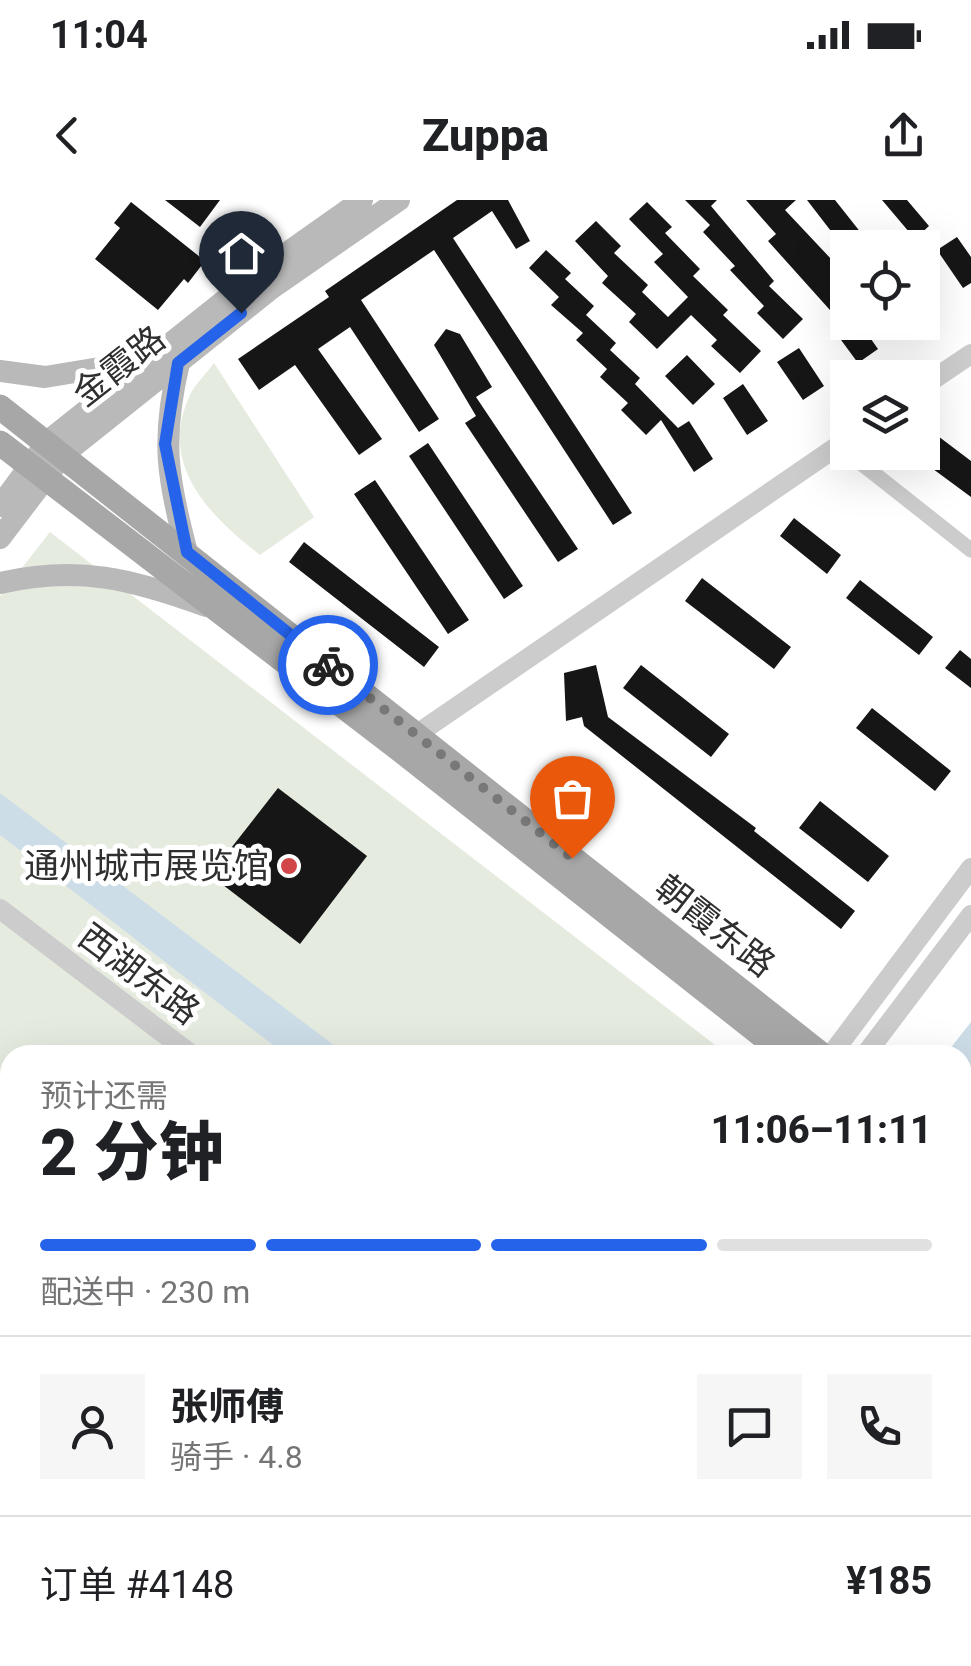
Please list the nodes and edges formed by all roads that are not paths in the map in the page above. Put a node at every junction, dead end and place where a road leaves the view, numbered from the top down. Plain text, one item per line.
1 (362, 200) edge
2 (400, 200) edge
3 (971, 354) edge
4 (151, 359) junction
5 (178, 363) junction
6 (0, 372) edge
7 (940, 375) edge
8 (0, 406) edge
9 (0, 443) edge
10 (56, 448) junction
11 (830, 451) edge
12 (876, 470) edge
13 (38, 472) junction
14 (0, 506) edge
15 (0, 538) edge
16 (971, 550) edge
17 (187, 552) junction
18 (0, 582) edge
19 (219, 611) junction
20 (408, 741) junction
21 (971, 868) edge
22 (0, 909) edge
23 (971, 915) edge
24 (179, 1045) edge
25 (775, 1045) edge
26 (809, 1045) edge
27 (838, 1045) edge
28 (872, 1045) edge

1 - 4 main road, 金霞路
2 - 5 main road, 金霞路
3 - 7 street
4 - 6 main road
4 - 10 main road, 金霞路
5 - 10 main road, 金霞路
5 - 17 main road
8 - 10 main road, 朝霞东路
9 - 13 main road, 朝霞东路
10 - 13 main road, 金霞路
10 - 17 main road, 朝霞东路
11 - 20 street
12 - 16 street
13 - 14 main road, 金霞路
13 - 15 main road, 金霞路
13 - 19 main road, 朝霞东路
17 - 20 main road, 朝霞东路
18 - 19 main road
19 - 20 main road, 朝霞东路
20 - 25 main road, 朝霞东路
20 - 26 main road, 朝霞东路
21 - 27 street
22 - 24 street, 西湖东路
23 - 28 street

